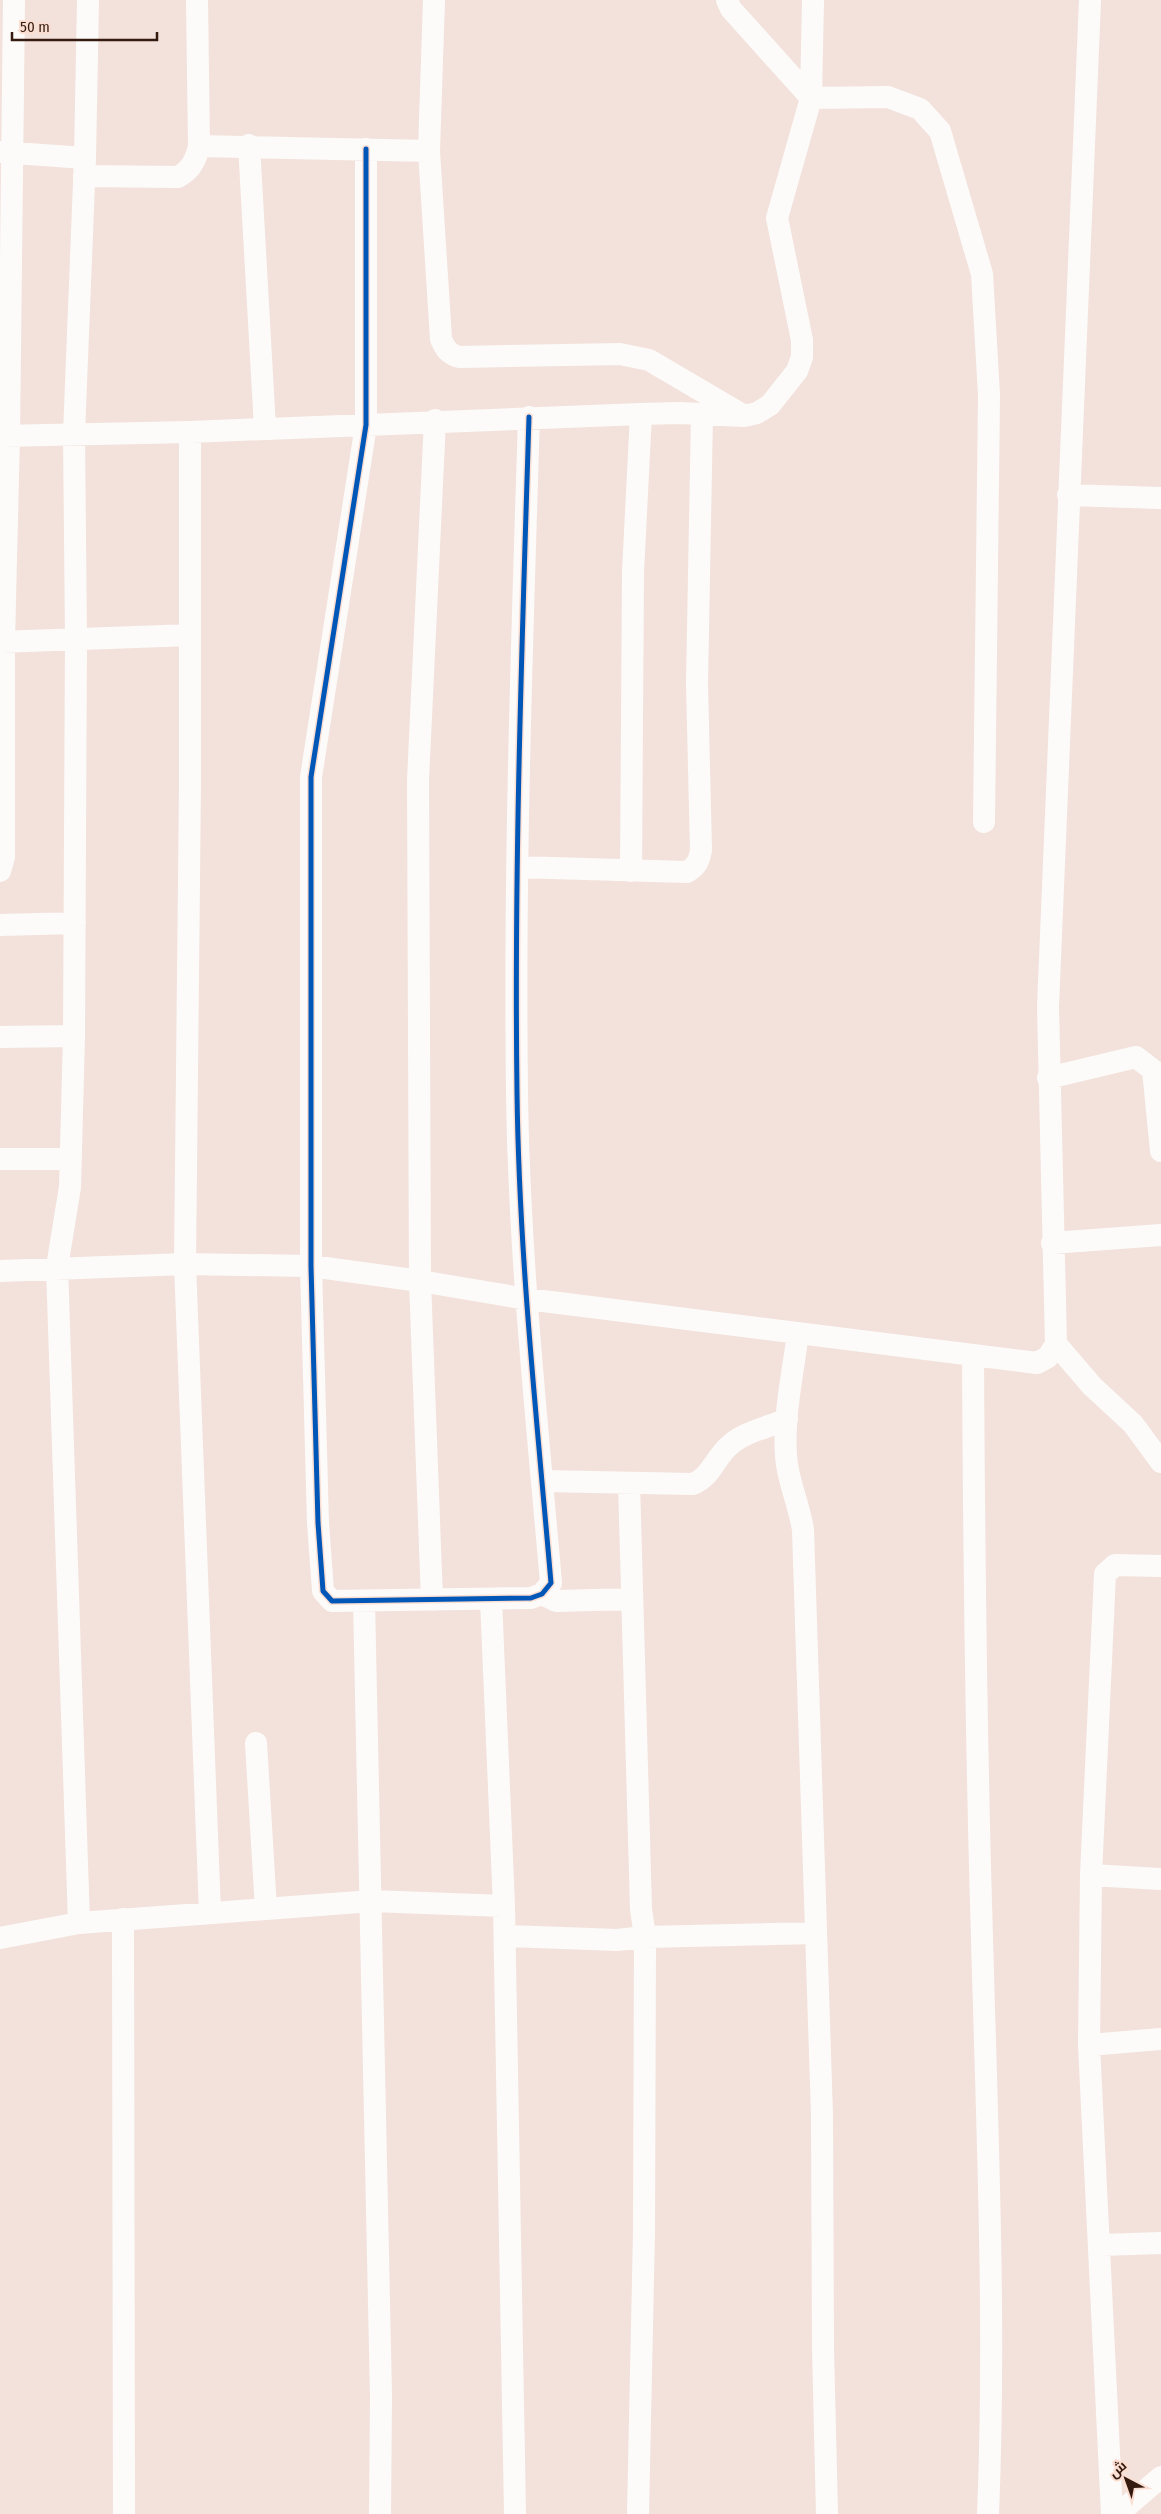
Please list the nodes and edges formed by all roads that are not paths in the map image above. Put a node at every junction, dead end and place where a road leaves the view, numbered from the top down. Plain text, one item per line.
1 (14, 0) edge
2 (88, 0) edge
3 (197, 0) edge
4 (434, 0) edge
5 (726, 0) edge
6 (813, 0) edge
7 (1090, 0) edge
8 (812, 98) junction
9 (250, 145) junction
10 (199, 146) junction
11 (366, 149) junction
12 (430, 151) junction
13 (6, 152) edge
14 (85, 167) junction
15 (641, 414) junction
16 (702, 414) junction
17 (744, 416) junction
18 (530, 418) junction
19 (435, 420) junction
20 (366, 425) junction
21 (265, 428) junction
22 (190, 432) junction
23 (74, 434) junction
24 (5, 436) edge
25 (1068, 495) junction
26 (1161, 498) edge
27 (190, 635) junction
28 (76, 639) junction
29 (2, 642) edge
30 (984, 822) dead end
31 (518, 867) junction
32 (631, 870) junction
33 (0, 871) edge
34 (75, 923) junction
35 (0, 925) edge
36 (74, 1036) junction
37 (0, 1037) edge
38 (1048, 1078) junction
39 (1161, 1151) edge
40 (0, 1159) edge
41 (70, 1159) junction
42 (1161, 1235) edge
43 (1052, 1243) junction
44 (185, 1264) junction
45 (311, 1266) junction
46 (57, 1267) junction
47 (0, 1271) edge
48 (420, 1281) junction
49 (527, 1300) junction
50 (798, 1333) junction
51 (1056, 1344) junction
52 (972, 1355) junction
53 (787, 1419) junction
54 (1161, 1462) edge
55 (542, 1481) junction
56 (629, 1483) junction
57 (1161, 1566) edge
58 (542, 1594) junction
59 (491, 1599) junction
60 (632, 1599) junction
61 (432, 1600) junction
62 (364, 1601) junction
63 (256, 1743) dead end
64 (1091, 1875) junction
65 (1161, 1880) edge
66 (372, 1901) junction
67 (504, 1906) junction
68 (266, 1909) junction
69 (210, 1913) junction
70 (123, 1919) junction
71 (79, 1923) junction
72 (816, 1933) junction
73 (505, 1936) junction
74 (644, 1937) junction
75 (0, 1938) edge
76 (1161, 2039) edge
77 (1089, 2045) junction
78 (1161, 2243) edge
79 (1101, 2245) junction
80 (1161, 2477) edge
81 (124, 2514) edge
82 (380, 2514) edge
83 (515, 2514) edge
84 (638, 2514) edge
85 (828, 2514) edge
86 (988, 2514) edge
87 (1112, 2514) edge
88 (1118, 2514) edge

1 - 13 street
2 - 14 street
3 - 10 street
4 - 12 street
5 - 8 street
6 - 8 street
7 - 25 street
8 - 17 street
8 - 30 street
9 - 10 street
9 - 11 street
9 - 21 street
10 - 14 street
11 - 12 street
11 - 20 street
12 - 17 street
13 - 14 street
13 - 24 street
14 - 23 street
15 - 16 street
15 - 18 street
15 - 32 street
16 - 17 street
16 - 32 street
18 - 19 street
18 - 31 street
19 - 20 street
19 - 48 street
20 - 21 street
20 - 45 street
21 - 22 street
22 - 23 street
22 - 27 street
23 - 24 street
23 - 28 street
24 - 29 street
25 - 26 street
25 - 38 street
27 - 28 street
27 - 44 street
28 - 29 street
28 - 34 street
29 - 33 street
31 - 32 street
31 - 49 street
34 - 35 street
34 - 36 street
36 - 37 street
36 - 41 street
38 - 39 street
38 - 43 street
40 - 41 street
41 - 46 street
42 - 43 street
43 - 51 street
44 - 45 street
44 - 46 street
44 - 69 street
45 - 48 street
45 - 62 street
46 - 47 street
46 - 71 street
48 - 49 street
48 - 61 street
49 - 50 street
49 - 55 street
50 - 52 street
50 - 53 street
51 - 52 street
51 - 54 street
52 - 86 street
53 - 56 street
53 - 72 street
55 - 56 street
55 - 58 street
56 - 60 street
57 - 64 street
58 - 59 street
58 - 60 street
59 - 61 street
59 - 67 street
60 - 74 street
61 - 62 street
62 - 66 street
63 - 68 street
64 - 65 street
64 - 77 street
66 - 67 street
66 - 68 street
66 - 82 street
67 - 73 street
68 - 69 street
69 - 70 street
70 - 71 street
70 - 81 street
71 - 75 street
72 - 74 street
72 - 85 street
73 - 74 street
73 - 83 street
74 - 84 street
76 - 77 street
77 - 79 street
78 - 79 street
79 - 87 street
80 - 88 street

